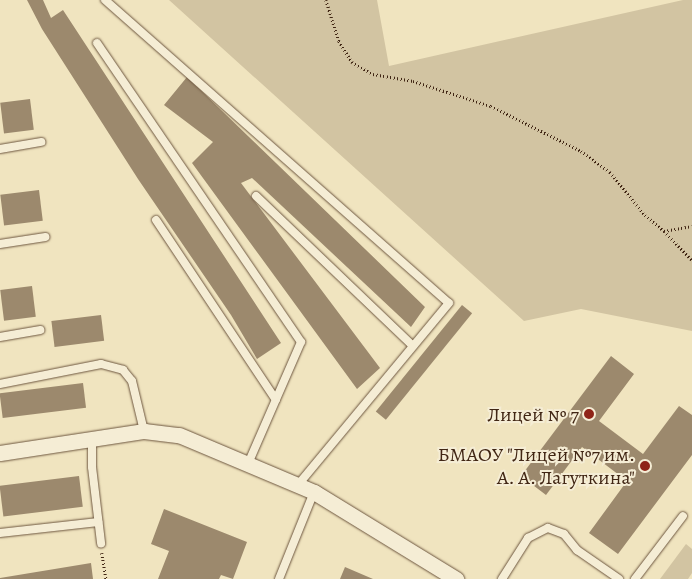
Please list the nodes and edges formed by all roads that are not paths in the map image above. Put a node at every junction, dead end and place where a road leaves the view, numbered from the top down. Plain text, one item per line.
1 (105, 0) edge
2 (97, 44) dead end
3 (40, 142) dead end
4 (0, 149) edge
5 (256, 196) dead end
6 (156, 220) dead end
7 (45, 237) dead end
8 (0, 244) edge
9 (40, 330) dead end
10 (0, 337) edge
11 (413, 346) junction
12 (0, 384) edge
13 (276, 400) junction
14 (144, 431) junction
15 (92, 440) junction
16 (0, 453) edge
17 (248, 464) junction
18 (298, 485) junction
19 (314, 492) junction
20 (683, 516) dead end
21 (98, 522) junction
22 (0, 533) edge
23 (101, 543) road end
24 (279, 579) edge
25 (456, 579) edge
26 (502, 579) edge
27 (619, 579) edge
28 (635, 579) edge

1 - 11 lane
2 - 13 lane
3 - 4 lane
5 - 11 lane
6 - 13 lane
7 - 8 lane
9 - 10 lane
11 - 18 lane
12 - 14 lane
13 - 17 lane
14 - 15 street
14 - 17 street
15 - 16 street
15 - 21 lane
17 - 18 street
18 - 19 street
19 - 24 lane
19 - 25 street
20 - 28 lane
21 - 22 lane
21 - 23 lane
26 - 27 lane

